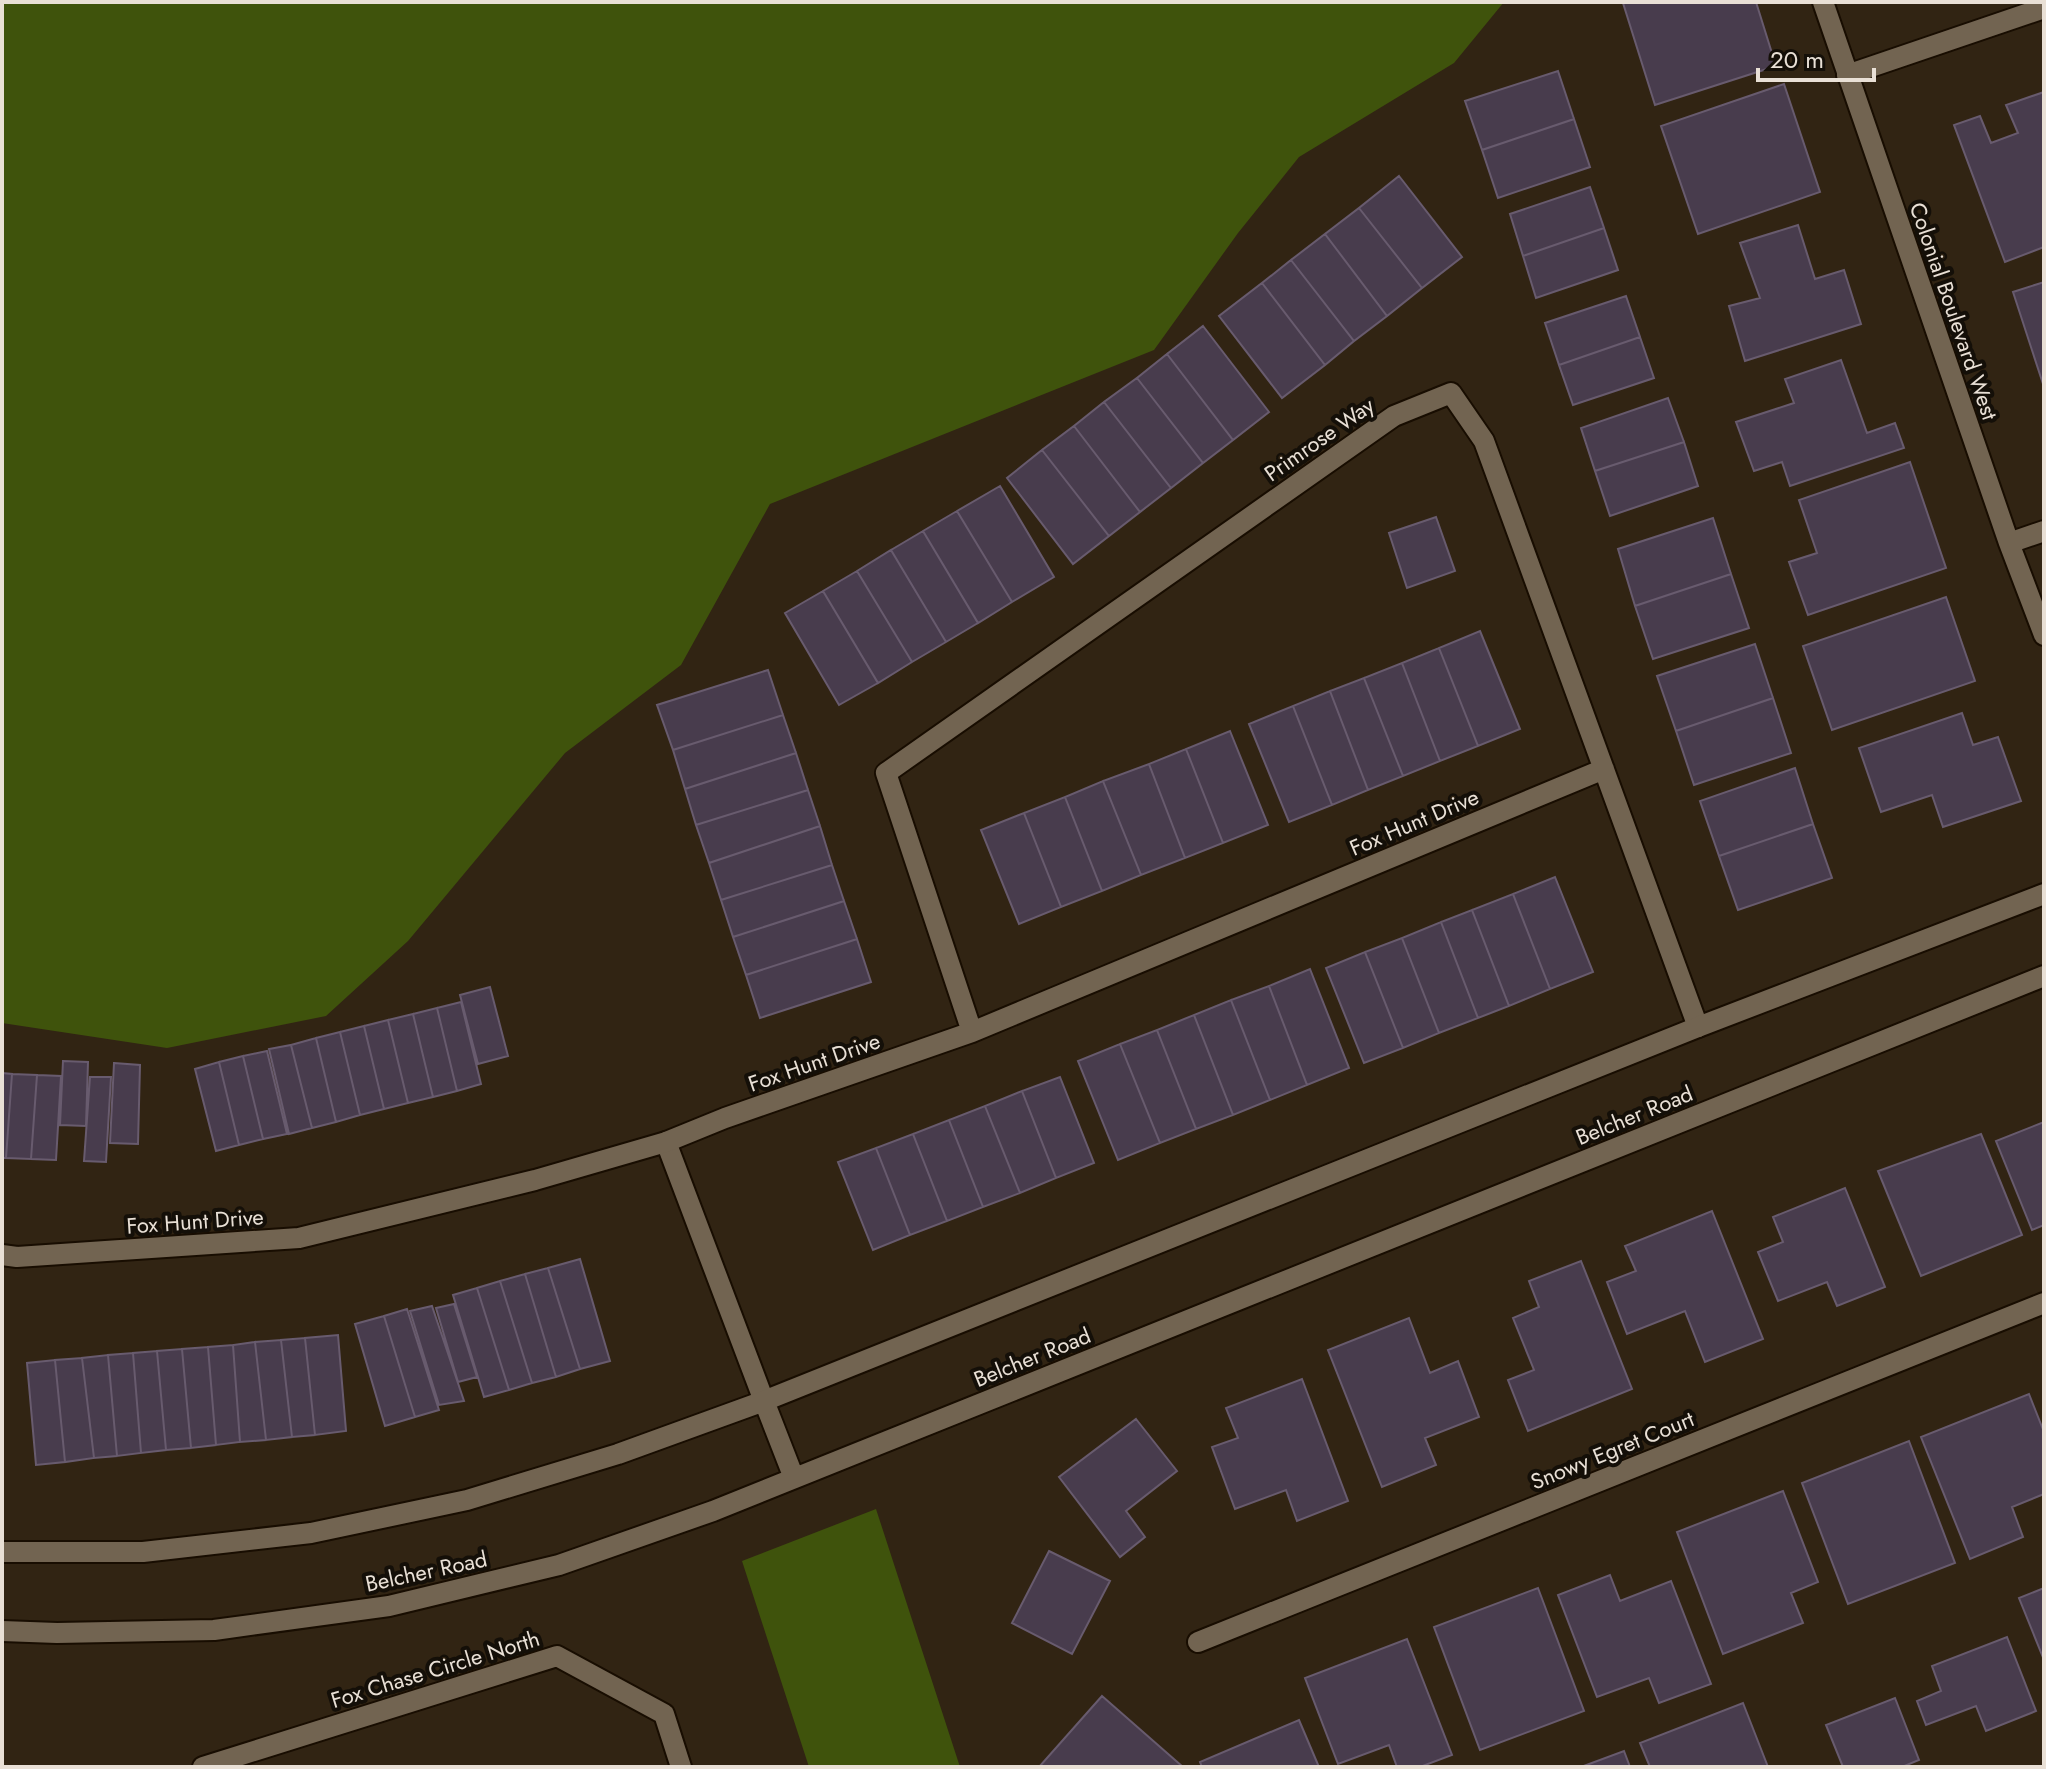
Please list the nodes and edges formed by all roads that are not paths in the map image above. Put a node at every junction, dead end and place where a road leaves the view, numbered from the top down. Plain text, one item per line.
1 (1823, 2) edge
2 (2044, 8) edge
3 (1847, 75) junction
4 (2044, 531) edge
5 (2009, 543) junction
6 (2044, 635) edge
7 (1604, 769) junction
8 (2044, 894) edge
9 (2044, 976) edge
10 (1698, 1027) junction
11 (972, 1032) junction
12 (666, 1142) junction
13 (2, 1255) edge
14 (2044, 1303) edge
15 (764, 1401) junction
16 (794, 1478) junction
17 (2, 1555) edge
18 (2, 1631) edge
19 (1198, 1642) dead end
20 (203, 1767) edge
21 (681, 1767) edge

1 - 3 street, Colonial Boulevard West
2 - 3 street
3 - 5 street, Colonial Boulevard West
4 - 5 street
5 - 6 street, Colonial Boulevard West
7 - 10 street, Primrose Way
7 - 11 street, Fox Hunt Drive
7 - 11 street, Primrose Way
8 - 10 street
9 - 16 street, Belcher Road
10 - 15 street
11 - 12 street, Fox Hunt Drive
12 - 13 street, Fox Hunt Drive
12 - 15 street
14 - 19 street, Snowy Egret Court
15 - 16 street
15 - 17 street
16 - 18 street, Belcher Road
20 - 21 street, Fox Chase Circle North

